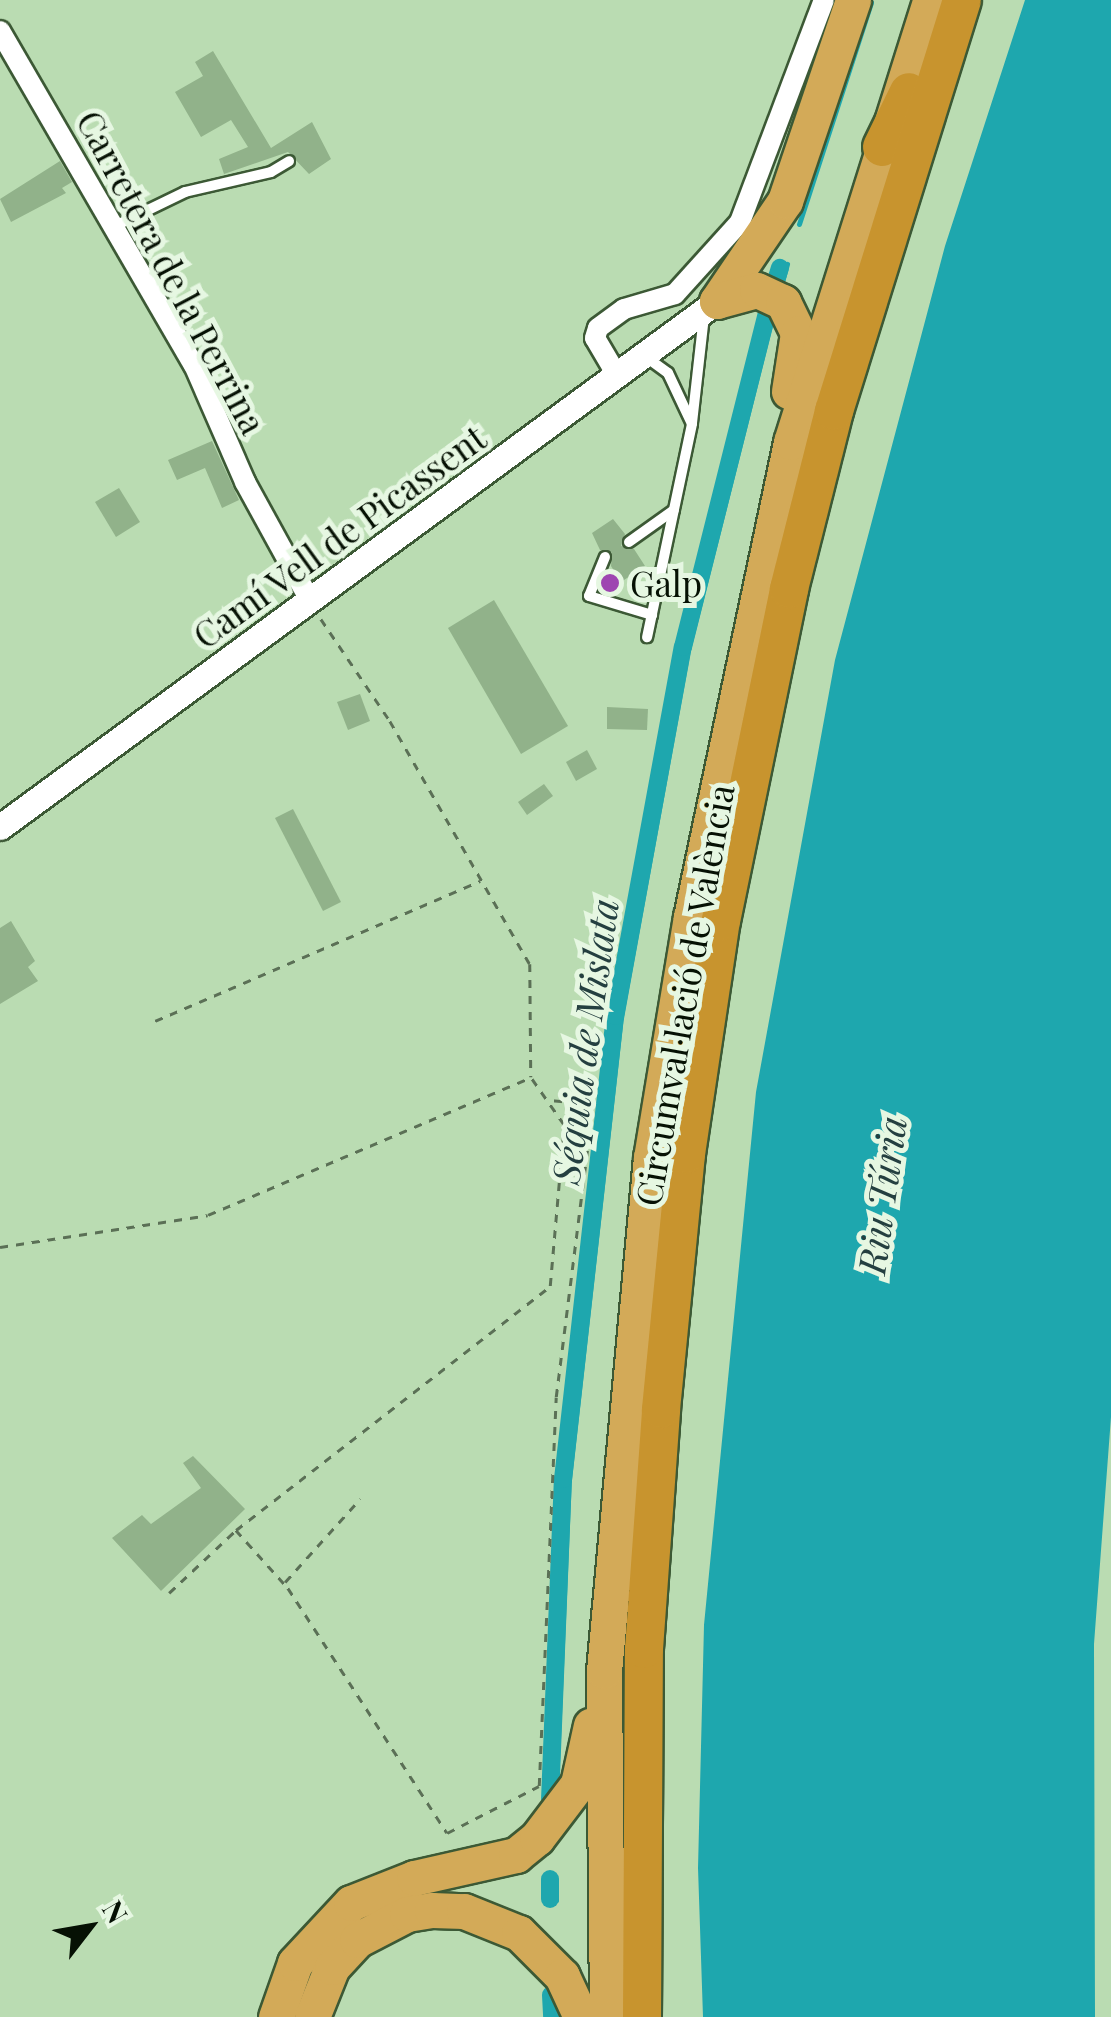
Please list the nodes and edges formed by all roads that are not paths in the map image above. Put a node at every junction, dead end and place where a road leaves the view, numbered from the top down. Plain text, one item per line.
1 (824, 0) edge
2 (854, 0) edge
3 (930, 0) edge
4 (942, 0) edge
5 (962, 0) edge
6 (0, 31) edge
7 (882, 147) junction
8 (289, 162) dead end
9 (115, 226) junction
10 (711, 307) junction
11 (646, 356) junction
12 (618, 377) junction
13 (692, 424) junction
14 (791, 442) junction
15 (675, 510) junction
16 (629, 542) dead end
17 (605, 557) dead end
18 (310, 600) junction
19 (652, 615) junction
20 (647, 637) dead end
21 (0, 827) edge
22 (604, 1670) junction
23 (276, 2017) edge
24 (312, 2017) edge
25 (581, 2017) edge
26 (608, 2017) edge
27 (642, 2017) edge

1 - 12 street
2 - 10 highway
3 - 7 highway, Circumval·lació de València
4 - 7 highway
5 - 27 highway, Circumval·lació de València
6 - 9 street, Carretera de la Perrina
7 - 14 highway, Circumval·lació de València
8 - 9 lane
9 - 18 street, Carretera de la Perrina
10 - 11 street, Camí Vell de Picassent
10 - 13 lane
10 - 14 highway
11 - 12 street, Camí Vell de Picassent
11 - 13 lane
12 - 18 street, Camí Vell de Picassent
13 - 15 lane
14 - 22 highway, Circumval·lació de València
15 - 16 lane
15 - 19 lane
17 - 19 lane
18 - 21 street, Camí Vell de Picassent
19 - 20 lane
22 - 23 highway
22 - 26 highway, Circumval·lació de València
24 - 25 highway

